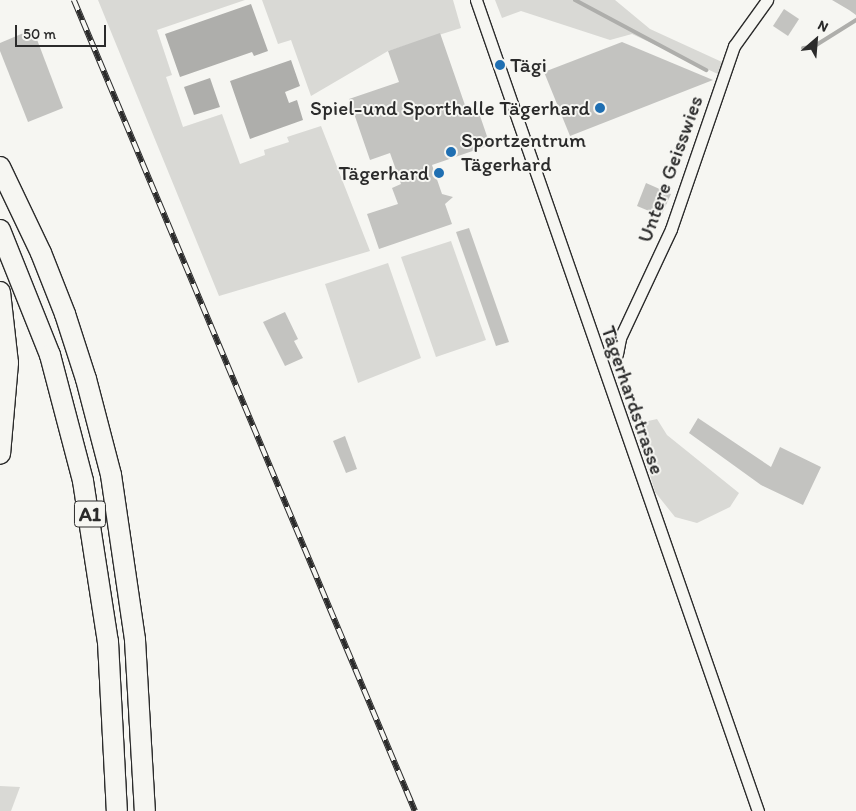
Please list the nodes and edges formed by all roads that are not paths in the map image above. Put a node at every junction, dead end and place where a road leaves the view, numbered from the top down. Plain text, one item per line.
1 (476, 0) edge
2 (767, 0) edge
3 (0, 166) edge
4 (0, 230) edge
5 (0, 292) edge
6 (617, 354) dead end
7 (0, 454) edge
8 (117, 811) edge
9 (145, 811) edge
10 (758, 811) edge

1 - 10 street, Tägerhardstrasse
2 - 6 street, Untere Geisswies
3 - 9 highway, A1
4 - 8 highway, A1
5 - 7 highway

